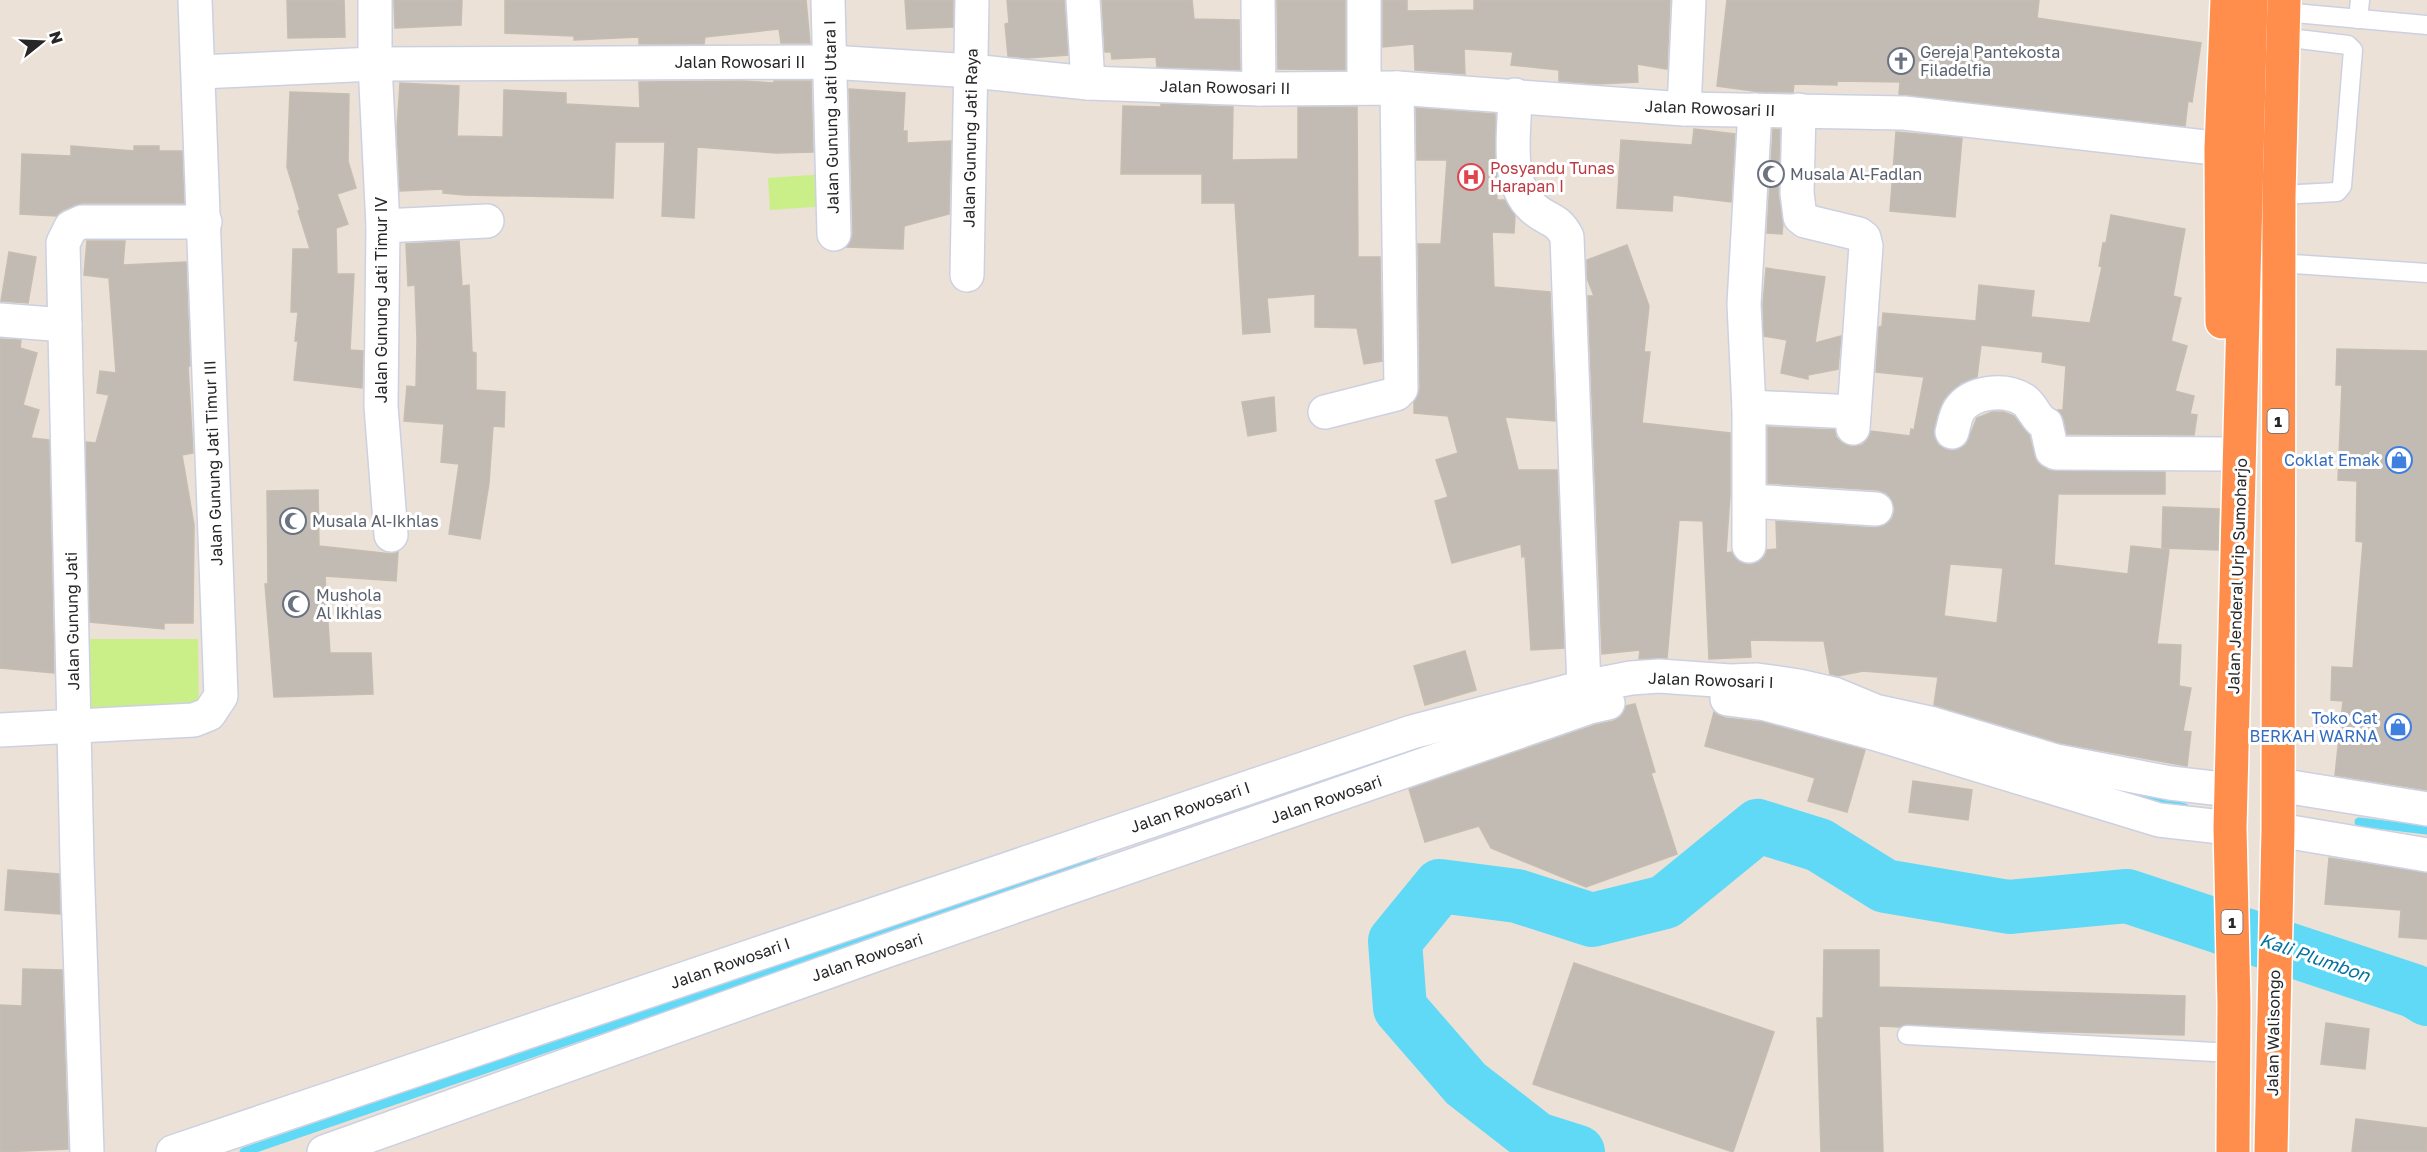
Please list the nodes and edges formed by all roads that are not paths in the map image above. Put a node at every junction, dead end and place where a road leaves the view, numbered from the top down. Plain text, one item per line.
1 (195, 0) edge
2 (375, 0) edge
3 (828, 0) edge
4 (972, 0) edge
5 (1083, 0) edge
6 (1258, 0) edge
7 (1364, 0) edge
8 (1689, 0) edge
9 (2227, 0) edge
10 (2251, 0) edge
11 (2360, 0) edge
12 (2283, 16) edge
13 (2358, 19) junction
14 (2427, 26) edge
15 (830, 62) junction
16 (375, 64) junction
17 (972, 71) junction
18 (199, 72) junction
19 (1088, 83) junction
20 (1364, 88) junction
21 (1397, 88) junction
22 (1259, 90) junction
23 (1515, 95) junction
24 (1684, 109) junction
25 (1755, 110) junction
26 (1799, 110) junction
27 (2235, 151) junction
28 (2279, 195) junction
29 (487, 221) dead end
30 (205, 222) junction
31 (383, 226) junction
32 (834, 234) dead end
33 (2279, 263) junction
34 (2427, 273) edge
35 (967, 275) dead end
36 (0, 320) edge
37 (65, 325) junction
38 (1749, 407) junction
39 (1325, 412) dead end
40 (1952, 432) dead end
41 (2234, 467) junction
42 (1750, 501) junction
43 (1876, 509) dead end
44 (392, 535) dead end
45 (1749, 546) dead end
46 (1584, 687) junction
47 (74, 725) junction
48 (0, 730) edge
49 (1413, 769) joint
50 (2278, 785) junction
51 (2231, 790) junction
52 (2427, 810) edge
53 (2230, 833) junction
54 (2277, 836) junction
55 (2427, 855) edge
56 (1907, 1035) dead end
57 (2233, 1053) junction
58 (87, 1152) edge
59 (173, 1152) edge
60 (324, 1152) edge
61 (2233, 1152) edge
62 (2271, 1152) edge

1 - 18 street, Jalan Gunung Jati Timur III
2 - 16 street, Jalan Gunung Jati Timur IV
3 - 15 street, Jalan Gunung Jati Utara I
4 - 17 street, Jalan Gunung Jati Raya
5 - 19 street
6 - 22 street
7 - 20 street
8 - 24 street
9 - 27 highway
10 - 27 highway, Jalan Jenderal Urip Sumoharjo / 1
11 - 13 lane
12 - 13 lane
12 - 28 highway, 1
12 - 28 lane
13 - 14 lane
15 - 16 street, Jalan Rowosari II
15 - 17 street, Jalan Rowosari II
15 - 32 street, Jalan Gunung Jati Utara I
16 - 18 street, Jalan Rowosari II
16 - 31 street, Jalan Gunung Jati Timur IV
17 - 19 street, Jalan Rowosari II
17 - 35 street, Jalan Gunung Jati Raya
18 - 30 street, Jalan Gunung Jati Timur III
19 - 22 street, Jalan Rowosari II
20 - 21 street, Jalan Rowosari II
20 - 22 street, Jalan Rowosari II
21 - 23 street, Jalan Rowosari II
21 - 39 street
23 - 24 street, Jalan Rowosari II
23 - 46 street
24 - 25 street, Jalan Rowosari II
25 - 26 street, Jalan Rowosari II
25 - 38 street
26 - 27 street, Jalan Rowosari II
26 - 38 street
27 - 41 highway, Jalan Jenderal Urip Sumoharjo / 1
28 - 33 highway, 1
29 - 31 street
30 - 37 street, Jalan Gunung Jati
30 - 47 street, Jalan Gunung Jati Timur III
31 - 44 street, Jalan Gunung Jati Timur IV
33 - 34 lane
33 - 50 highway, 1
36 - 37 street
37 - 47 street, Jalan Gunung Jati
38 - 42 street
40 - 41 street
41 - 51 highway, Jalan Jenderal Urip Sumoharjo / 1
42 - 43 street
42 - 45 street
46 - 51 street, Jalan Rowosari I
46 - 59 street, Jalan Rowosari I
47 - 48 street, Jalan Gunung Jati Timur III
47 - 58 street, Jalan Gunung Jati
49 - 53 street, Jalan Rowosari I
49 - 60 street, Jalan Rowosari
50 - 52 street
50 - 54 highway, 1
51 - 53 highway, Jalan Jenderal Urip Sumoharjo / 1
53 - 57 highway, Jalan Jenderal Urip Sumoharjo / 1
54 - 55 street
54 - 62 highway, Jalan Walisongo / 1
56 - 57 lane
57 - 61 highway, Jalan Jenderal Urip Sumoharjo / 1

